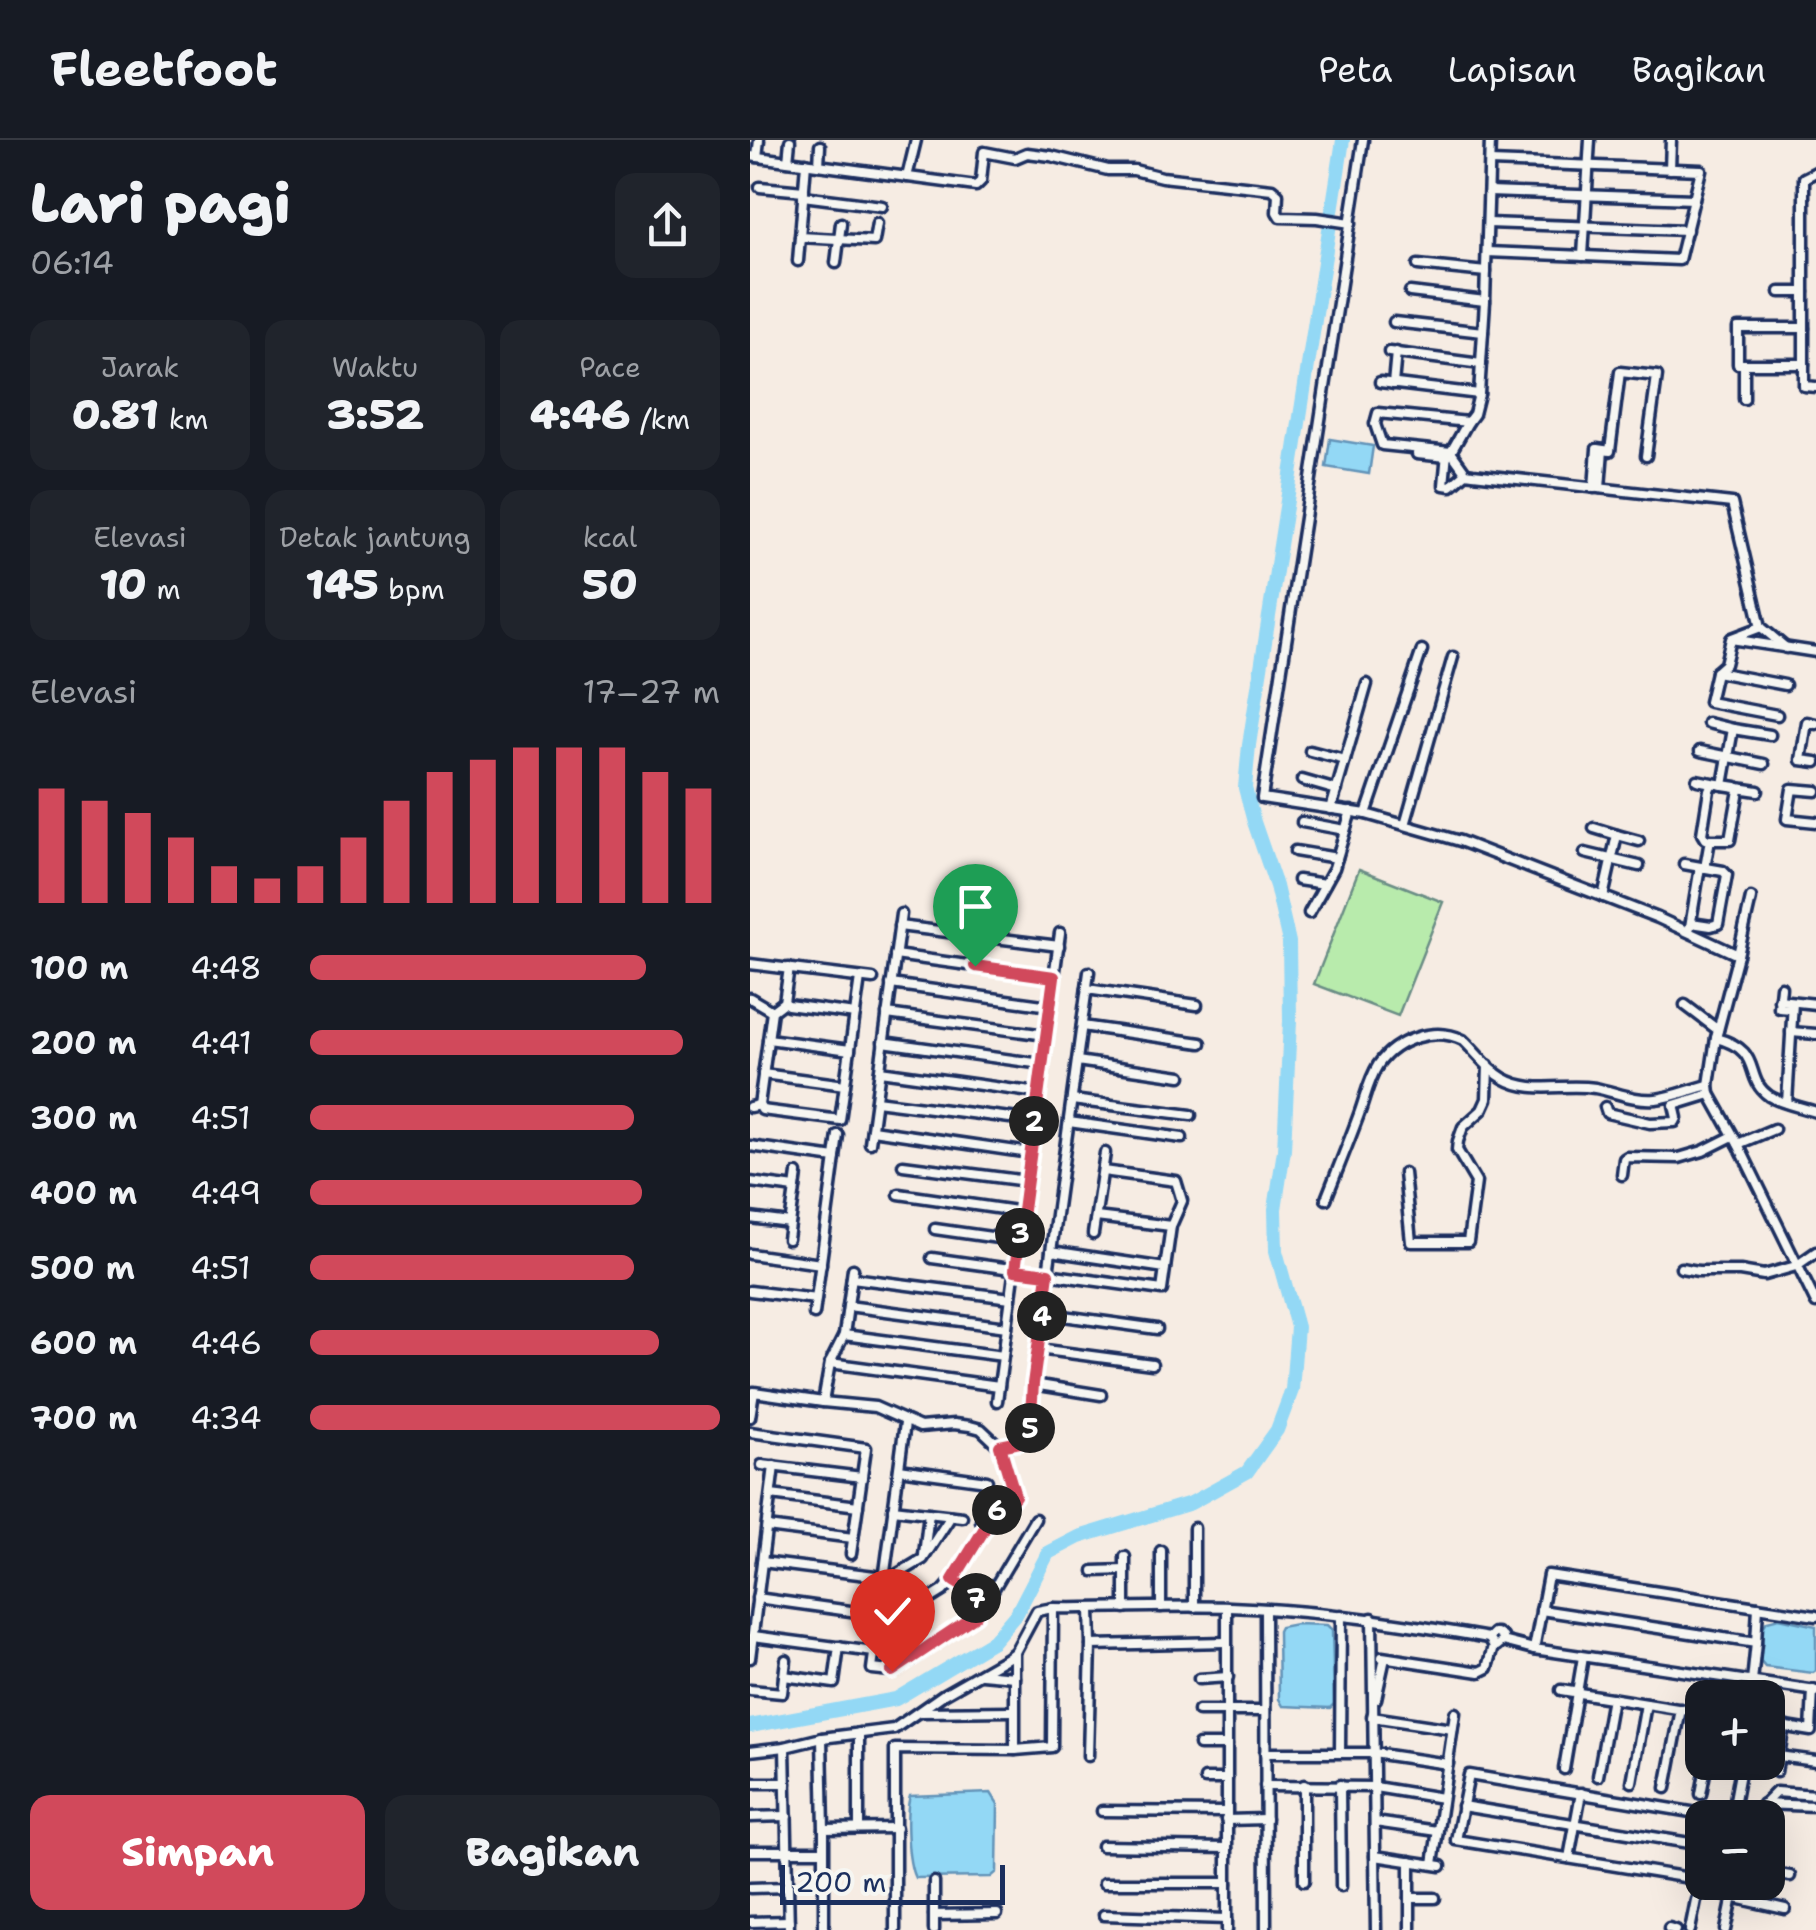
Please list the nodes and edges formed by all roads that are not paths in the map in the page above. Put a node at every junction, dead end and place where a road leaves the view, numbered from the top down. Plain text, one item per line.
1 (759, 140) edge
2 (916, 140) edge
3 (984, 140) edge
4 (1363, 140) edge
5 (1490, 140) edge
6 (1590, 140) edge
7 (1671, 140) edge
8 (790, 141) edge
9 (820, 146) dead end
10 (984, 152) junction
11 (754, 157) edge
12 (788, 161) junction
13 (1490, 162) junction
14 (806, 163) junction
15 (818, 165) junction
16 (1589, 166) junction
17 (1670, 169) junction
18 (1816, 172) edge
19 (907, 177) junction
20 (760, 187) dead end
21 (1489, 192) junction
22 (804, 193) junction
23 (1587, 196) junction
24 (1694, 199) junction
25 (882, 206) dead end
26 (1347, 222) junction
27 (841, 223) dead end
28 (876, 223) dead end
29 (1488, 223) junction
30 (1585, 226) junction
31 (1686, 230) junction
32 (800, 236) junction
33 (839, 239) junction
34 (1487, 252) junction
35 (1583, 256) junction
36 (798, 260) dead end
37 (836, 262) dead end
38 (1418, 264) dead end
39 (1486, 272) junction
40 (1804, 278) junction
41 (1816, 278) edge
42 (1410, 292) dead end
43 (1780, 292) dead end
44 (1804, 292) junction
45 (1485, 301) junction
46 (1394, 322) dead end
47 (1804, 328) junction
48 (1483, 332) junction
49 (1481, 364) junction
50 (1744, 364) junction
51 (1804, 364) junction
52 (1380, 382) dead end
53 (1393, 384) junction
54 (1816, 387) edge
55 (1479, 394) junction
56 (1744, 398) dead end
57 (1468, 422) junction
58 (1378, 449) dead end
59 (1448, 454) junction
60 (1646, 456) dead end
61 (1466, 473) junction
62 (1597, 488) junction
63 (1761, 627) junction
64 (1730, 639) junction
65 (1786, 648) junction
66 (1422, 650) dead end
67 (1816, 652) edge
68 (1453, 657) dead end
69 (1716, 672) junction
70 (1367, 684) dead end
71 (1785, 685) dead end
72 (1776, 715) dead end
73 (1708, 723) dead end
74 (1816, 724) edge
75 (1734, 729) junction
76 (1770, 735) dead end
77 (1310, 751) dead end
78 (1700, 752) dead end
79 (1728, 756) junction
80 (1816, 758) edge
81 (1345, 760) junction
82 (1764, 764) dead end
83 (1302, 780) dead end
84 (1697, 780) dead end
85 (1712, 784) junction
86 (1724, 785) junction
87 (1738, 788) junction
88 (1337, 790) junction
89 (1758, 790) dead end
90 (1816, 792) edge
91 (1331, 808) junction
92 (1351, 811) junction
93 (1366, 814) junction
94 (1302, 822) dead end
95 (1816, 822) edge
96 (1404, 825) junction
97 (1594, 828) dead end
98 (1345, 830) junction
99 (1617, 836) junction
100 (1710, 840) junction
101 (1640, 841) dead end
102 (1295, 850) dead end
103 (1585, 852) dead end
104 (1336, 858) junction
105 (1611, 860) junction
106 (1684, 864) dead end
107 (1639, 866) dead end
108 (1702, 868) junction
109 (1298, 880) dead end
110 (1325, 884) junction
111 (1602, 897) junction
112 (1751, 898) dead end
113 (1310, 913) dead end
114 (901, 914) dead end
115 (899, 926) junction
116 (1690, 928) junction
117 (1060, 933) dead end
118 (1058, 946) junction
119 (895, 954) junction
120 (1738, 954) junction
121 (750, 964) edge
122 (789, 968) junction
123 (1089, 972) dead end
124 (1054, 977) junction
125 (860, 978) junction
126 (874, 979) dead end
127 (891, 984) junction
128 (1780, 987) dead end
129 (1087, 989) junction
130 (750, 998) edge
131 (784, 1002) junction
132 (1816, 1004) edge
133 (1197, 1005) dead end
134 (1684, 1005) dead end
135 (1792, 1005) junction
136 (1050, 1006) junction
137 (772, 1011) junction
138 (855, 1014) junction
139 (887, 1014) junction
140 (1082, 1026) junction
141 (1791, 1032) junction
142 (1717, 1034) junction
143 (1816, 1034) edge
144 (1046, 1035) junction
145 (768, 1039) junction
146 (884, 1042) junction
147 (1201, 1043) dead end
148 (850, 1050) junction
149 (1077, 1060) junction
150 (1042, 1064) junction
151 (1488, 1066) junction
152 (880, 1071) junction
153 (763, 1074) junction
154 (1180, 1076) dead end
155 (845, 1085) junction
156 (1710, 1090) junction
157 (1038, 1093) junction
158 (876, 1100) junction
159 (1072, 1100) junction
160 (1787, 1102) junction
161 (754, 1106) edge
162 (1604, 1108) dead end
163 (1816, 1112) edge
164 (1191, 1115) dead end
165 (1034, 1122) junction
166 (1068, 1122) junction
167 (872, 1130) junction
168 (1774, 1130) dead end
169 (838, 1135) dead end
170 (1182, 1138) dead end
171 (1736, 1140) junction
172 (870, 1143) dead end
173 (750, 1146) edge
174 (1030, 1152) junction
175 (1105, 1153) dead end
176 (835, 1158) junction
177 (903, 1165) dead end
178 (1102, 1170) junction
179 (1404, 1173) dead end
180 (797, 1174) dead end
181 (1622, 1175) dead end
182 (750, 1182) edge
183 (1026, 1182) junction
184 (795, 1188) junction
185 (899, 1194) dead end
186 (1326, 1199) dead end
187 (1023, 1212) junction
188 (1096, 1217) junction
189 (750, 1218) edge
190 (790, 1223) junction
191 (1170, 1226) junction
192 (935, 1229) dead end
193 (1093, 1234) dead end
194 (788, 1239) dead end
195 (1019, 1241) junction
196 (1051, 1251) junction
197 (1816, 1252) edge
198 (750, 1254) edge
199 (932, 1258) dead end
200 (821, 1264) junction
201 (1796, 1266) junction
202 (1165, 1268) junction
203 (1682, 1268) dead end
204 (1015, 1270) junction
205 (1048, 1274) junction
206 (750, 1290) edge
207 (1012, 1298) junction
208 (816, 1300) junction
209 (1816, 1303) edge
210 (848, 1306) junction
211 (814, 1314) dead end
212 (1042, 1314) junction
213 (1007, 1327) junction
214 (1157, 1329) dead end
215 (844, 1335) junction
216 (1038, 1349) junction
217 (1003, 1356) junction
218 (830, 1363) junction
219 (1152, 1364) dead end
220 (1033, 1384) junction
221 (999, 1386) junction
222 (752, 1392) edge
223 (1101, 1395) dead end
224 (997, 1401) dead end
225 (822, 1402) junction
226 (750, 1418) edge
227 (905, 1422) junction
228 (750, 1432) edge
229 (1000, 1446) junction
230 (762, 1465) dead end
231 (774, 1466) junction
232 (899, 1469) junction
233 (862, 1477) junction
234 (770, 1495) junction
235 (858, 1506) junction
236 (983, 1508) junction
237 (893, 1509) junction
238 (996, 1510) junction
239 (930, 1513) junction
240 (951, 1516) junction
241 (962, 1517) dead end
242 (1034, 1519) dead end
243 (981, 1521) dead end
244 (767, 1526) junction
245 (1194, 1528) dead end
246 (853, 1538) junction
247 (1161, 1551) dead end
248 (851, 1554) dead end
249 (1124, 1557) dead end
250 (924, 1559) junction
251 (762, 1562) junction
252 (1125, 1570) junction
253 (1094, 1571) dead end
254 (884, 1579) junction
255 (953, 1580) junction
256 (758, 1598) junction
257 (979, 1604) junction
258 (1194, 1606) junction
259 (1161, 1607) junction
260 (1226, 1607) junction
261 (1758, 1607) junction
262 (1053, 1608) junction
263 (1125, 1608) junction
264 (1090, 1609) junction
265 (1265, 1609) junction
266 (1540, 1610) junction
267 (879, 1615) junction
268 (1342, 1615) junction
269 (1816, 1616) edge
270 (1372, 1618) junction
271 (753, 1636) junction
272 (912, 1641) dead end
273 (1226, 1642) junction
274 (1495, 1642) junction
275 (1756, 1643) junction
276 (1091, 1645) junction
277 (839, 1647) junction
278 (1534, 1649) junction
279 (874, 1652) junction
280 (1014, 1652) junction
281 (1373, 1655) junction
282 (1583, 1656) junction
283 (750, 1658) edge
284 (1385, 1658) junction
285 (786, 1660) dead end
286 (909, 1661) junction
287 (982, 1674) junction
288 (784, 1676) junction
289 (1015, 1676) junction
290 (1228, 1677) junction
291 (1199, 1678) dead end
292 (1739, 1680) edge
293 (1752, 1680) edge
294 (1785, 1686) edge
295 (750, 1690) edge
296 (1561, 1690) dead end
297 (1814, 1690) edge
298 (1577, 1692) junction
299 (1612, 1698) junction
300 (1646, 1704) junction
301 (1680, 1709) junction
302 (1198, 1710) dead end
303 (1228, 1710) junction
304 (1685, 1710) edge
305 (1013, 1711) junction
306 (1264, 1711) junction
307 (921, 1712) junction
308 (1455, 1713) dead end
309 (1372, 1717) junction
310 (1785, 1726) edge
311 (894, 1729) junction
312 (1452, 1729) junction
313 (859, 1734) junction
314 (822, 1738) junction
315 (1199, 1745) dead end
316 (1227, 1745) junction
317 (785, 1746) junction
318 (895, 1749) junction
319 (750, 1750) edge
320 (1014, 1750) junction
321 (1340, 1752) junction
322 (1265, 1753) junction
323 (1373, 1753) junction
324 (1088, 1756) dead end
325 (1785, 1757) edge
326 (1816, 1761) edge
327 (1448, 1764) junction
328 (1564, 1769) dead end
329 (1598, 1776) dead end
330 (1205, 1779) dead end
331 (1227, 1780) junction
332 (1703, 1780) edge
333 (1739, 1780) edge
334 (1632, 1782) dead end
335 (750, 1783) edge
336 (786, 1783) junction
337 (1304, 1785) junction
338 (1340, 1785) junction
339 (1265, 1786) junction
340 (1375, 1787) junction
341 (1666, 1788) dead end
342 (1581, 1794) junction
343 (1701, 1794) dead end
344 (1816, 1795) edge
345 (1442, 1798) junction
346 (1735, 1800) dead end
347 (1767, 1800) edge
348 (1785, 1805) edge
349 (1462, 1806) junction
350 (1816, 1806) edge
351 (1102, 1811) dead end
352 (1685, 1811) edge
353 (787, 1816) junction
354 (1226, 1816) junction
355 (750, 1817) edge
356 (1266, 1819) junction
357 (1375, 1822) junction
358 (1575, 1824) junction
359 (859, 1828) junction
360 (896, 1828) junction
361 (824, 1830) junction
362 (1438, 1832) junction
363 (1685, 1842) edge
364 (1102, 1846) dead end
365 (1227, 1848) junction
366 (787, 1851) junction
367 (824, 1851) junction
368 (750, 1852) edge
369 (1375, 1856) junction
370 (1569, 1858) junction
371 (1410, 1861) junction
372 (1785, 1875) edge
373 (1685, 1876) edge
374 (1790, 1876) dead end
375 (934, 1882) dead end
376 (1304, 1882) dead end
377 (1104, 1883) dead end
378 (1227, 1883) junction
379 (1341, 1886) dead end
380 (788, 1887) junction
381 (750, 1888) edge
382 (1410, 1898) junction
383 (1434, 1898) dead end
384 (1696, 1900) edge
385 (1732, 1900) edge
386 (1746, 1900) edge
387 (1785, 1909) dead end
388 (998, 1914) dead end
389 (934, 1915) junction
390 (1104, 1915) dead end
391 (1227, 1918) junction
392 (750, 1922) edge
393 (789, 1925) edge
394 (824, 1930) edge
395 (895, 1930) edge
396 (934, 1930) edge
397 (1227, 1930) edge
398 (1266, 1930) edge
399 (1376, 1930) edge
400 (1410, 1930) edge
401 (1690, 1930) edge
402 (1726, 1930) edge

1 - 11 street
2 - 19 street
3 - 10 street
4 - 26 street
5 - 13 street
6 - 16 street
7 - 17 street
8 - 12 street
9 - 15 street
10 - 19 street
10 - 26 street
11 - 12 street
12 - 14 street
13 - 16 street
13 - 21 street
14 - 15 street
14 - 22 street
15 - 19 street
16 - 17 street
16 - 23 street
17 - 24 street
18 - 40 street
20 - 22 street
21 - 23 street
21 - 29 street
22 - 25 street
22 - 32 street
23 - 24 street
23 - 30 street
24 - 31 street
26 - 91 street
27 - 33 street
28 - 33 street
29 - 30 street
29 - 34 street
30 - 31 street
30 - 35 street
31 - 35 street
32 - 33 street
32 - 36 street
33 - 37 street
34 - 35 street
34 - 39 street
38 - 39 street
39 - 45 street
40 - 41 street
40 - 44 street
42 - 45 street
43 - 44 street
44 - 47 street
45 - 48 street
46 - 48 street
47 - 50 street
47 - 51 street
48 - 49 street
49 - 53 street
49 - 55 street
50 - 51 street
50 - 56 street
51 - 54 street
52 - 53 street
53 - 55 street
55 - 57 street
57 - 59 street
57 - 59 street
58 - 59 street
59 - 61 street
59 - 61 street
60 - 62 street
61 - 62 street
62 - 63 street
63 - 64 street
63 - 65 street
64 - 65 street
64 - 69 street
65 - 67 street
66 - 93 street
68 - 96 street
69 - 71 street
69 - 72 street
70 - 81 street
73 - 75 street
74 - 80 street
75 - 76 street
75 - 79 street
77 - 81 street
78 - 79 street
79 - 82 street
79 - 86 street
81 - 88 street
83 - 88 street
84 - 85 street
85 - 86 street
85 - 100 street
86 - 87 street
87 - 89 street
87 - 100 street
88 - 91 street
90 - 95 street
91 - 92 street
92 - 93 street
92 - 98 street
93 - 96 street
94 - 98 street
96 - 111 street
97 - 99 street
98 - 104 street
99 - 101 street
99 - 105 street
100 - 108 street
102 - 104 street
103 - 105 street
104 - 110 street
105 - 107 street
105 - 111 street
106 - 108 street
108 - 116 street
108 - 116 street
109 - 110 street
110 - 113 street
111 - 116 street
112 - 120 street
114 - 115 street
115 - 118 street
115 - 119 street
116 - 120 street
117 - 118 street
118 - 124 street
119 - 124 street
119 - 127 street
120 - 142 street
121 - 122 street
122 - 125 street
122 - 131 street
123 - 129 street
124 - 136 street
125 - 126 street
125 - 138 street
127 - 136 street
127 - 139 street
128 - 135 street
129 - 133 street
129 - 140 street
130 - 137 street
131 - 137 street
131 - 138 street
132 - 135 street
134 - 142 street
135 - 141 street
136 - 144 street
137 - 145 street
138 - 148 street
139 - 144 street
139 - 146 street
140 - 147 street
140 - 149 street
141 - 143 street
141 - 160 street
142 - 156 street
142 - 160 street
144 - 150 street
145 - 148 street
145 - 153 street
146 - 150 street
146 - 152 street
148 - 155 street
149 - 154 street
149 - 159 street
150 - 157 street
151 - 156 street
151 - 179 street
151 - 186 street
152 - 157 street
152 - 158 street
153 - 155 street
153 - 161 street
155 - 161 street
156 - 162 street
156 - 171 street
157 - 165 street
158 - 165 street
158 - 167 street
159 - 164 street
159 - 166 street
160 - 163 street
165 - 174 street
166 - 170 street
166 - 196 street
167 - 172 street
167 - 174 street
168 - 171 street
169 - 176 street
171 - 181 street
171 - 201 street
173 - 176 street
174 - 183 street
175 - 178 street
176 - 200 street
177 - 183 street
178 - 188 street
178 - 191 street
180 - 184 street
182 - 184 street
183 - 187 street
184 - 190 street
185 - 187 street
187 - 195 street
188 - 191 street
188 - 193 street
189 - 190 street
190 - 194 street
191 - 202 street
192 - 195 street
195 - 204 street
196 - 202 street
196 - 205 street
197 - 201 street
198 - 200 street
199 - 204 street
200 - 208 street
201 - 203 street
201 - 209 street
202 - 205 street
204 - 205 street
204 - 207 street
205 - 212 street
206 - 208 street
207 - 210 street
207 - 213 street
208 - 211 street
210 - 213 street
210 - 215 street
212 - 214 street
212 - 216 street
213 - 217 street
215 - 217 street
215 - 218 street
216 - 219 street
216 - 220 street
217 - 221 street
218 - 221 street
218 - 225 street
220 - 223 street
220 - 229 street
221 - 224 street
222 - 225 street
222 - 226 street
225 - 227 street
227 - 229 street
227 - 232 street
228 - 233 street
229 - 238 street
230 - 231 street
231 - 233 street
231 - 234 street
232 - 236 street
232 - 237 street
233 - 235 street
234 - 235 street
234 - 244 street
235 - 246 street
236 - 238 street
236 - 243 street
237 - 239 street
237 - 254 street
238 - 255 street
239 - 240 street
239 - 250 street
240 - 241 street
240 - 250 street
242 - 257 street
244 - 246 street
244 - 251 street
245 - 258 street
246 - 248 street
247 - 259 street
249 - 252 street
250 - 254 street
251 - 254 street
251 - 256 street
252 - 253 street
252 - 263 street
254 - 267 street
255 - 257 street
255 - 267 street
256 - 267 street
256 - 271 street
257 - 286 street
258 - 259 street
258 - 260 street
259 - 263 street
260 - 265 street
260 - 273 street
261 - 266 street
261 - 269 street
261 - 275 street
262 - 264 street
262 - 280 street
262 - 320 street
263 - 264 street
264 - 276 street
265 - 268 street
265 - 306 street
266 - 275 street
266 - 278 street
267 - 279 street
268 - 270 street
268 - 321 street
270 - 274 street
270 - 281 street
271 - 277 street
271 - 283 street
272 - 286 street
273 - 276 street
273 - 290 street
274 - 278 street
274 - 284 street
275 - 293 street
276 - 324 street
277 - 279 street
277 - 288 street
278 - 282 street
279 - 286 street
280 - 287 street
280 - 289 street
281 - 284 street
281 - 309 street
282 - 292 street
282 - 298 street
284 - 309 street
285 - 288 street
287 - 289 street
287 - 307 street
288 - 295 street
289 - 305 street
290 - 291 street
290 - 303 street
294 - 297 street
296 - 298 street
297 - 310 street
298 - 299 street
298 - 328 street
299 - 300 street
299 - 329 street
300 - 301 street
300 - 334 street
301 - 304 street
301 - 341 street
302 - 303 street
303 - 306 street
303 - 316 street
305 - 307 street
305 - 320 street
306 - 322 street
307 - 311 street
308 - 312 street
309 - 312 street
309 - 323 street
311 - 313 street
311 - 318 street
312 - 327 street
313 - 314 street
313 - 359 street
314 - 317 street
314 - 361 street
315 - 316 street
316 - 331 street
317 - 319 street
317 - 336 street
318 - 320 street
318 - 360 street
321 - 322 street
321 - 323 street
322 - 339 street
323 - 327 street
323 - 340 street
325 - 326 street
327 - 345 street
330 - 331 street
331 - 354 street
332 - 343 street
333 - 346 street
335 - 336 street
336 - 353 street
337 - 338 street
337 - 339 street
337 - 376 street
338 - 340 street
338 - 379 street
339 - 356 street
340 - 345 street
340 - 357 street
342 - 349 street
342 - 352 street
342 - 358 street
344 - 347 street
345 - 362 street
348 - 350 street
349 - 358 street
349 - 370 street
351 - 354 street
353 - 355 street
353 - 366 street
354 - 356 street
354 - 365 street
356 - 398 street
357 - 362 street
357 - 369 street
358 - 363 street
358 - 370 street
359 - 360 street
359 - 361 street
360 - 395 street
361 - 367 street
362 - 371 street
364 - 365 street
365 - 378 street
366 - 367 street
366 - 368 street
366 - 380 street
367 - 394 street
369 - 371 street
369 - 399 street
370 - 373 street
371 - 382 street
372 - 374 street
375 - 389 street
377 - 378 street
378 - 391 street
380 - 381 street
380 - 393 street
382 - 383 street
382 - 400 street
384 - 401 street
385 - 402 street
386 - 387 street
388 - 389 street
389 - 396 street
390 - 391 street
391 - 397 street
392 - 393 street

